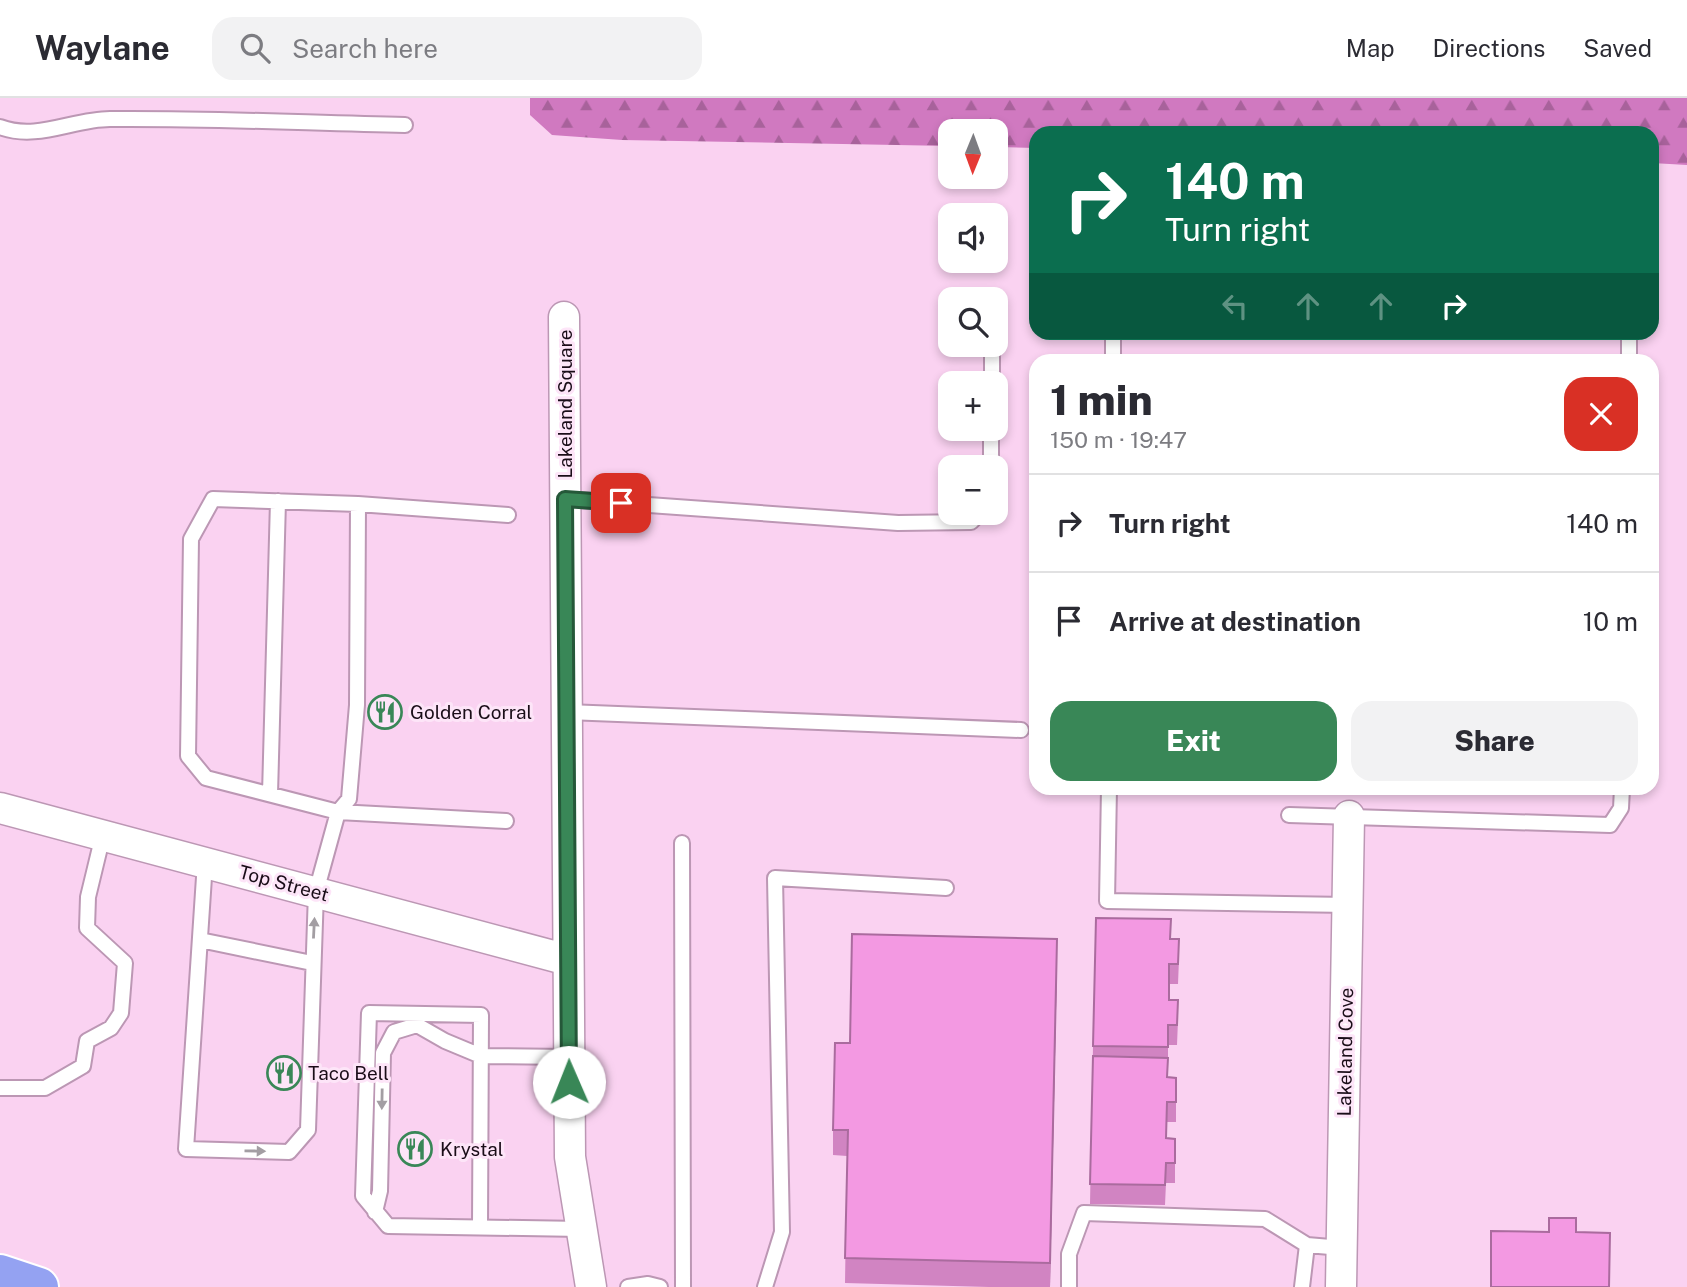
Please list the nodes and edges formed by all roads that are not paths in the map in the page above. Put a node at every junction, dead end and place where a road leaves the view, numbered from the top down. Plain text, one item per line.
1 (405, 125) dead end
2 (0, 127) edge
3 (564, 317) dead end
4 (565, 499) junction
5 (278, 501) junction
6 (358, 504) junction
7 (508, 515) dead end
8 (938, 522) edge
9 (567, 712) junction
10 (1021, 730) dead end
11 (270, 794) junction
12 (1109, 795) edge
13 (1622, 795) edge
14 (0, 808) edge
15 (338, 812) junction
16 (1289, 815) dead end
17 (1349, 816) junction
18 (506, 821) dead end
19 (103, 835) junction
20 (682, 843) dead end
21 (205, 862) junction
22 (946, 888) dead end
23 (316, 892) junction
24 (1348, 905) junction
25 (200, 940) junction
26 (568, 960) junction
27 (312, 963) junction
28 (481, 1056) junction
29 (568, 1057) junction
30 (0, 1088) edge
31 (374, 1212) junction
32 (481, 1227) junction
33 (582, 1229) junction
34 (1307, 1245) junction
35 (1342, 1248) junction
36 (0, 1275) edge
37 (39, 1287) edge
38 (591, 1287) edge
39 (628, 1287) edge
40 (660, 1287) edge
41 (682, 1287) edge
42 (765, 1287) edge
43 (1069, 1287) edge
44 (1302, 1287) edge
45 (1342, 1287) edge

1 - 2 lane
3 - 4 street, Lakeland Square
4 - 8 lane
4 - 9 street, Lakeland Square
5 - 6 lane
5 - 11 lane
5 - 11 lane
6 - 7 lane
6 - 15 lane
9 - 10 lane
9 - 26 street, Lakeland Square
11 - 15 lane
12 - 24 lane
13 - 17 lane
14 - 19 street, Top Street
15 - 18 lane
15 - 23 lane
16 - 17 lane
17 - 24 street, Lakeland Cove
19 - 21 street, Top Street
19 - 30 lane
20 - 41 lane
21 - 23 street, Top Street
21 - 25 lane
22 - 42 lane
23 - 26 street, Top Street
27 -> 23 lane
24 - 35 street, Lakeland Cove
25 - 27 lane
25 -> 27 lane
26 - 29 street, Lakeland Square
28 - 29 lane
28 -> 31 lane
28 - 31 lane
28 - 32 lane
29 - 33 street, Lakeland Square
31 - 32 lane
32 - 33 lane
33 - 38 street, Lakeland Square
34 - 35 lane
34 - 43 lane
34 - 44 lane
35 - 45 street, Lakeland Cove
36 - 37 highway
39 - 40 lane

